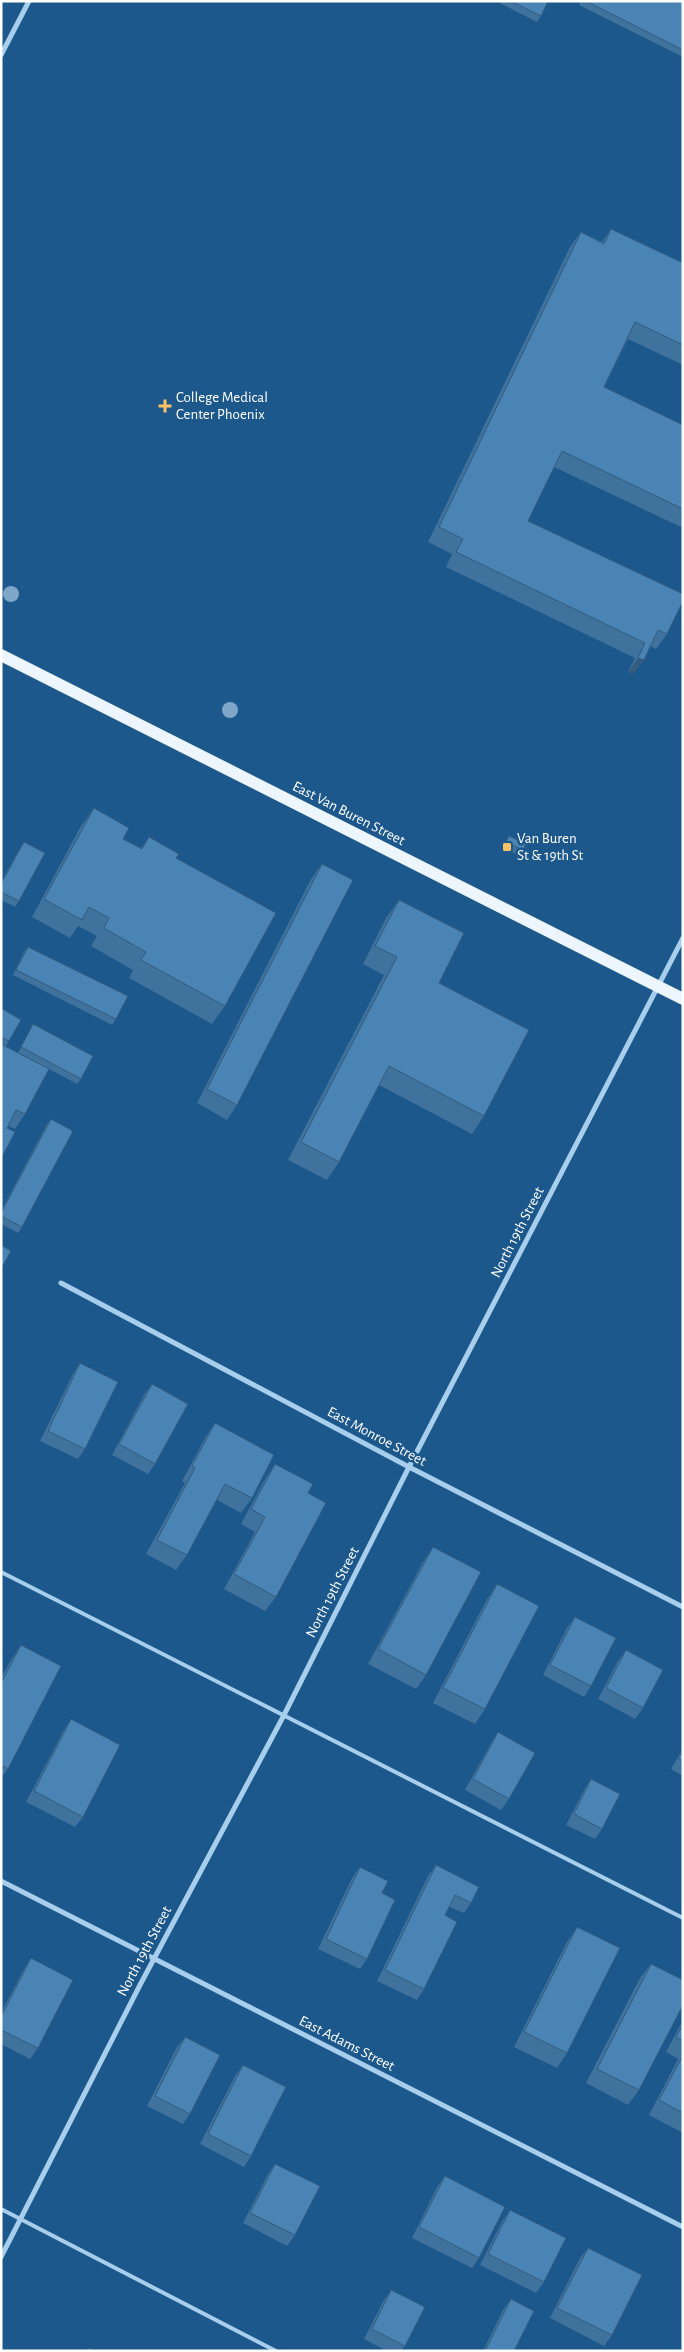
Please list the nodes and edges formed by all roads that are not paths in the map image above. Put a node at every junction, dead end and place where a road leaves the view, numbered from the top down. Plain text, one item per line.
1 (29, 1) edge
2 (1, 55) edge
3 (1, 655) edge
4 (683, 938) edge
5 (658, 986) junction
6 (683, 999) edge
7 (61, 1283) dead end
8 (409, 1467) junction
9 (1, 1572) edge
10 (683, 1607) edge
11 (283, 1717) junction
12 (1, 1881) edge
13 (683, 1918) edge
14 (154, 1959) junction
15 (1, 2209) edge
16 (20, 2219) junction
17 (683, 2226) edge
18 (1, 2257) edge
19 (276, 2351) edge

1 - 2 street
3 - 5 main road, East Van Buren Street
4 - 5 street, North 19th Street
5 - 6 main road, East Van Buren Street
5 - 8 street, North 19th Street
7 - 8 street, East Monroe Street
8 - 10 street, East Monroe Street
8 - 11 street, North 19th Street
9 - 11 lane
11 - 13 lane
11 - 14 street, North 19th Street
12 - 14 street, East Adams Street
14 - 16 street, North 19th Street
14 - 17 street, East Adams Street
15 - 16 lane
16 - 18 street, North 19th Street
16 - 19 lane

